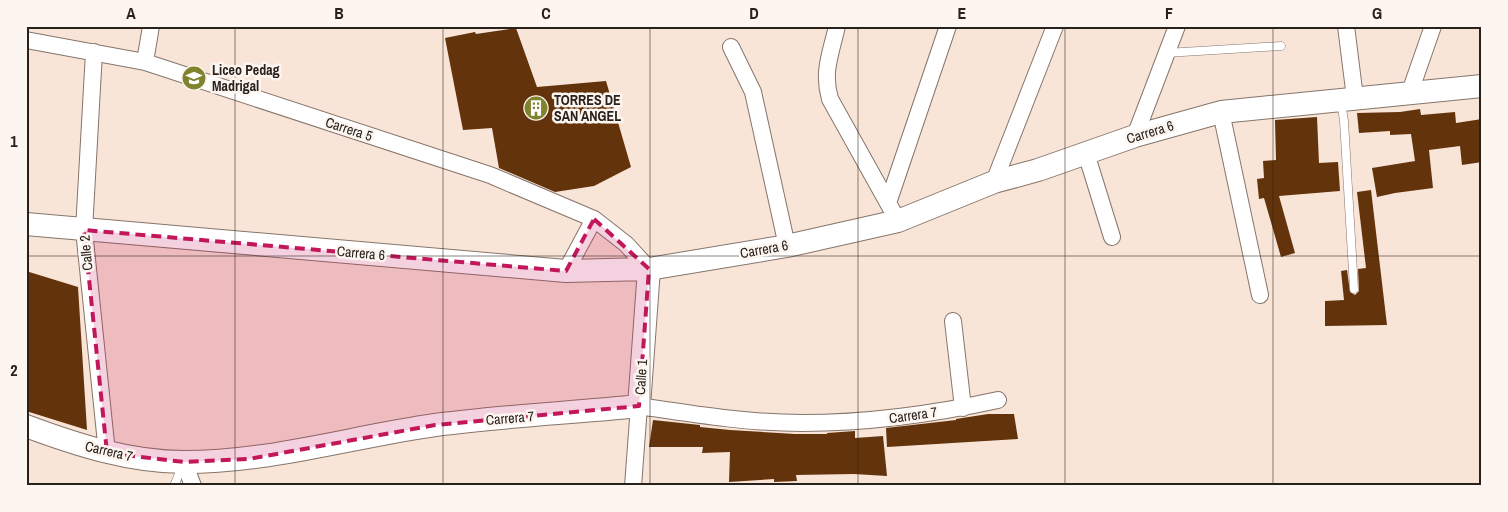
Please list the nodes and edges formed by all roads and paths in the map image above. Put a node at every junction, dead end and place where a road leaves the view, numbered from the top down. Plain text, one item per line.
1 (151, 26) edge
2 (837, 26) edge
3 (948, 26) edge
4 (1055, 26) edge
5 (1176, 26) edge
6 (1346, 26) edge
7 (1433, 26) edge
8 (26, 40) edge
9 (1281, 46) dead end
10 (731, 47) dead end
11 (94, 52) junction
12 (1166, 53) junction
13 (145, 62) junction
14 (1482, 86) edge
15 (1410, 92) junction
16 (1348, 100) junction
17 (1221, 112) junction
18 (1135, 136) junction
19 (1086, 153) junction
20 (994, 182) junction
21 (893, 212) junction
22 (594, 219) junction
23 (26, 224) edge
24 (84, 230) junction
25 (1112, 237) dead end
26 (788, 246) junction
27 (649, 268) junction
28 (566, 271) junction
29 (1354, 289) dead end
30 (1260, 295) dead end
31 (953, 321) dead end
32 (998, 400) dead end
33 (639, 406) junction
34 (963, 408) junction
35 (26, 426) edge
36 (107, 453) junction
37 (184, 462) junction
38 (174, 486) edge
39 (193, 486) edge
40 (633, 486) edge

1 - 13 street
2 - 21 street
3 - 21 street
4 - 20 street
5 - 12 street
6 - 16 street
7 - 15 street
8 - 11 street, Carrera 5
9 - 12 lane
10 - 26 street
11 - 13 street, Carrera 5
11 - 24 street, Calle 2
12 - 18 street
13 - 22 street, Carrera 5
14 - 15 main road, Carrera 6
15 - 16 main road, Carrera 6
16 - 17 main road, Carrera 6
16 - 29 lane
17 - 18 main road, Carrera 6
17 - 30 street
18 - 19 main road, Carrera 6
19 - 20 main road, Carrera 6
19 - 25 street
20 - 21 main road, Carrera 6
21 - 26 main road, Carrera 6
22 - 27 street, Carrera 5
22 - 28 street
23 - 24 main road, Carrera 6
24 - 28 main road, Carrera 6
24 - 36 street, Calle 2
26 - 27 main road, Carrera 6
27 - 28 main road, Carrera 6
27 - 33 main road, Calle 1
31 - 34 street
32 - 34 street, Carrera 7
33 - 34 street, Carrera 7
33 - 37 main road, Carrera 7
33 - 40 street, Calle 1
35 - 36 main road, Carrera 7
36 - 37 main road, Carrera 7
37 - 38 lane
37 - 39 street

